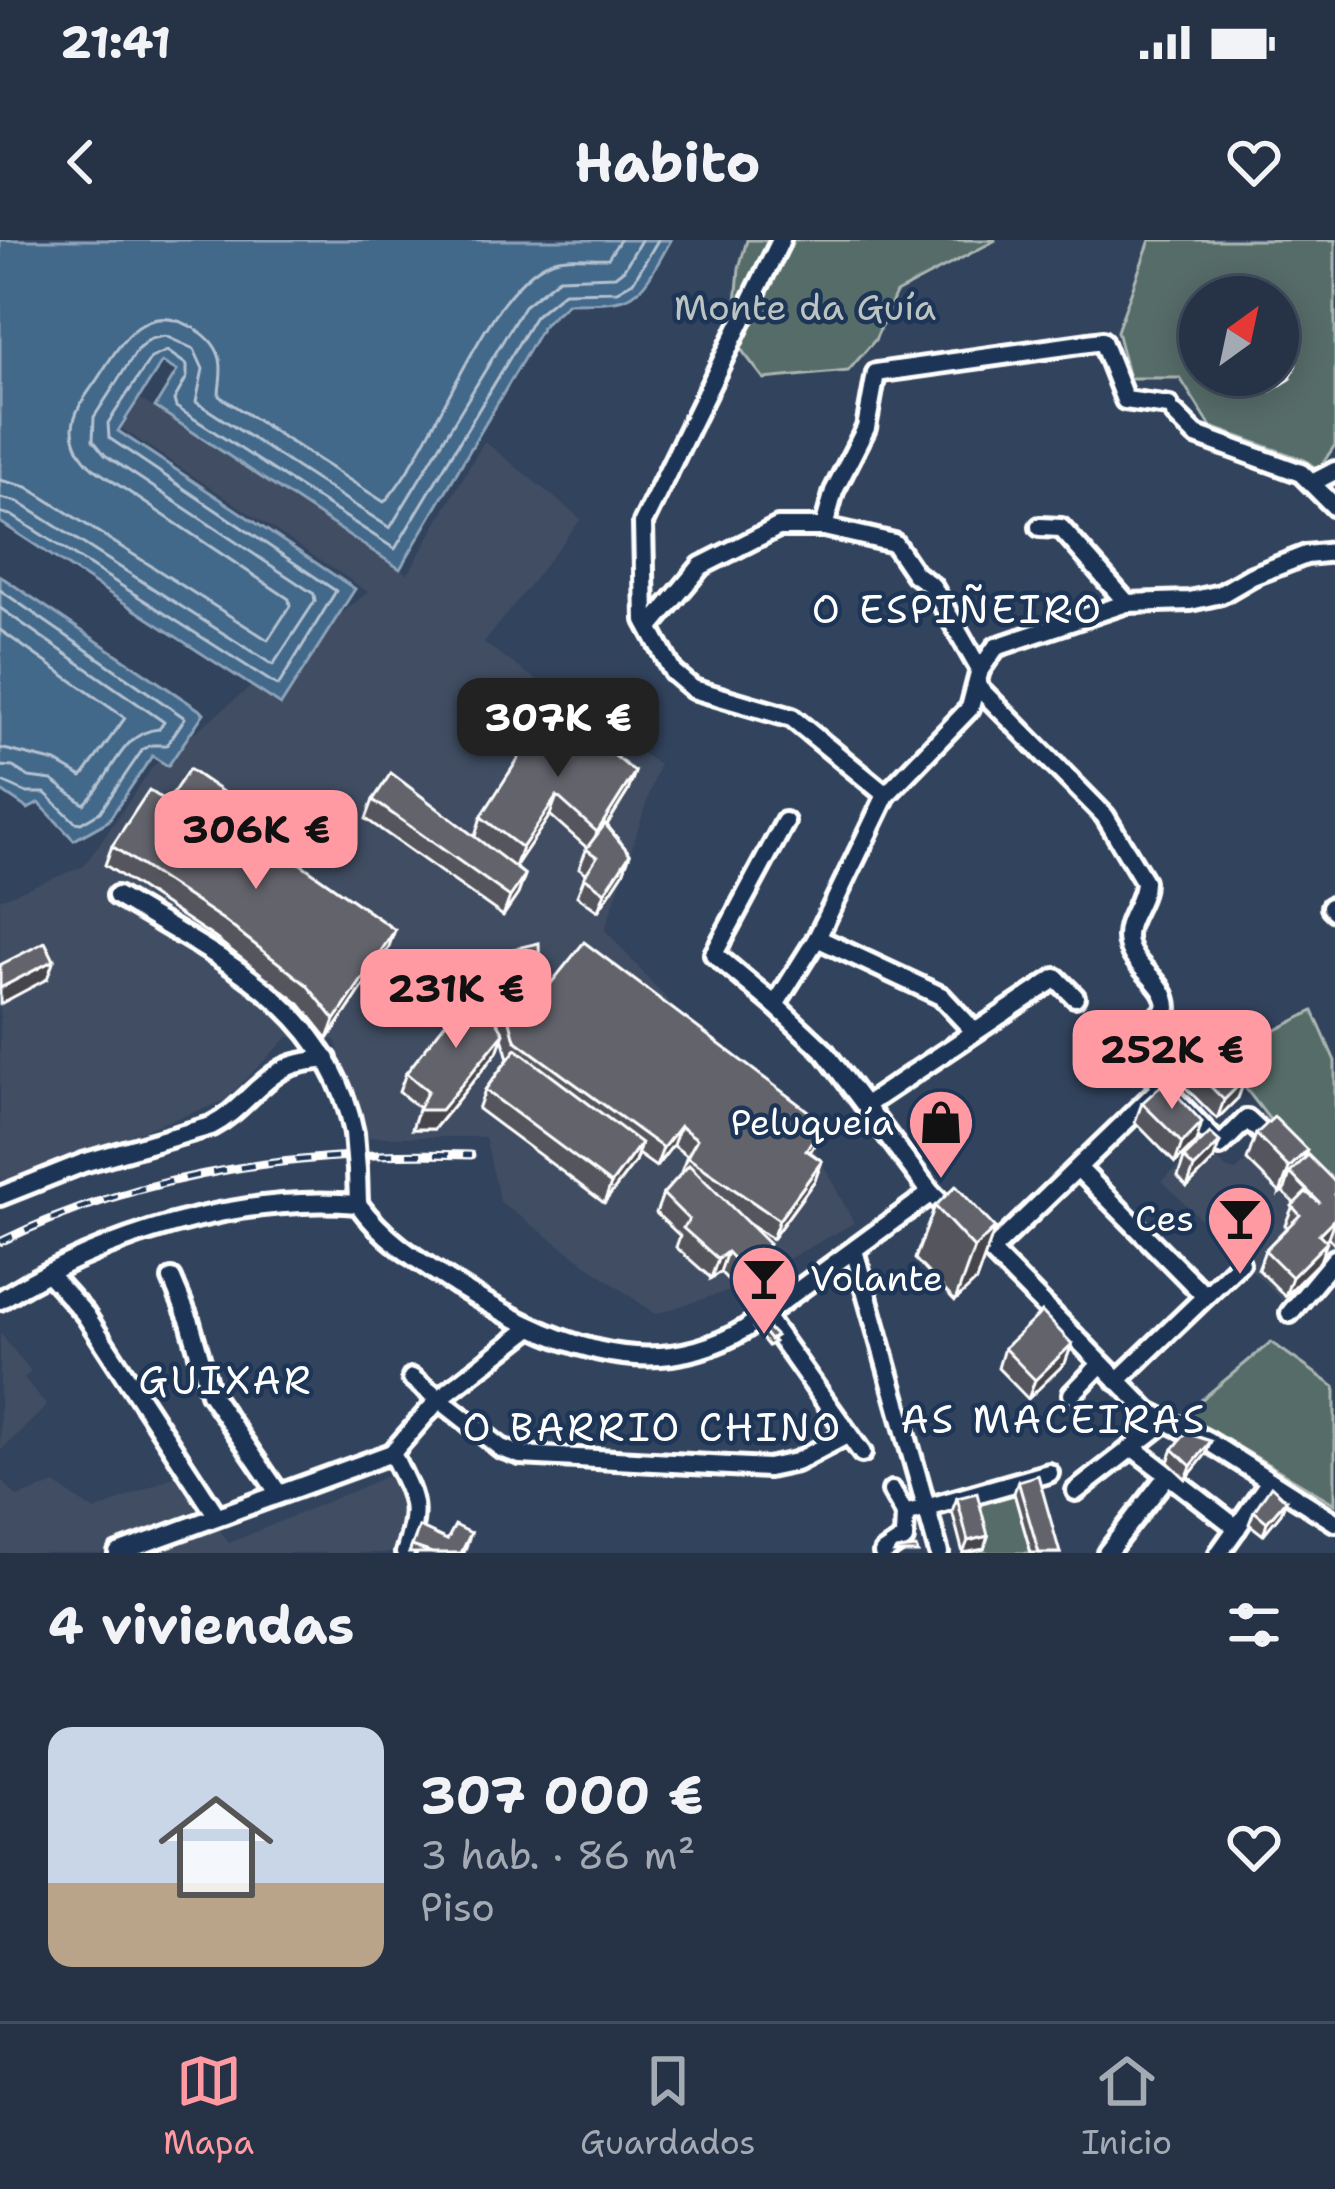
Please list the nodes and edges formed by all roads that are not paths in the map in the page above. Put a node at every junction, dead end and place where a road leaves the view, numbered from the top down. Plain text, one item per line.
1 (781, 240) edge
2 (1335, 470) edge
3 (1312, 483) junction
4 (1335, 507) edge
5 (824, 527) junction
6 (1040, 527) dead end
7 (1335, 552) edge
8 (1127, 603) junction
9 (650, 627) junction
10 (979, 679) junction
11 (886, 795) junction
12 (785, 822) dead end
13 (117, 896) dead end
14 (817, 938) junction
15 (1076, 997) dead end
16 (775, 1005) junction
17 (973, 1030) junction
18 (327, 1059) junction
19 (1161, 1088) junction
20 (866, 1105) junction
21 (1283, 1153) edge
22 (1079, 1168) junction
23 (931, 1193) junction
24 (0, 1196) edge
25 (358, 1204) junction
26 (854, 1250) junction
27 (992, 1250) junction
28 (1335, 1258) edge
29 (1240, 1263) dead end
30 (48, 1273) junction
31 (172, 1279) dead end
32 (1205, 1296) junction
33 (0, 1300) edge
34 (1290, 1313) dead end
35 (764, 1316) junction
36 (529, 1329) junction
37 (1101, 1364) junction
38 (412, 1378) dead end
39 (1118, 1381) junction
40 (1072, 1394) dead end
41 (440, 1398) junction
42 (1165, 1422) junction
43 (847, 1435) junction
44 (1133, 1448) junction
45 (392, 1454) junction
46 (862, 1454) dead end
47 (1049, 1473) dead end
48 (1167, 1476) junction
49 (1270, 1481) junction
50 (892, 1491) dead end
51 (1076, 1491) dead end
52 (279, 1494) junction
53 (928, 1506) junction
54 (905, 1514) junction
55 (217, 1516) junction
56 (1335, 1522) edge
57 (1237, 1528) junction
58 (118, 1553) edge
59 (405, 1553) edge
60 (883, 1553) edge
61 (939, 1553) edge
62 (1107, 1553) edge
63 (1220, 1553) edge

1 - 9 street
2 - 3 street
3 - 4 street
3 - 5 street
5 - 9 street
5 - 10 street
6 - 8 street
7 - 8 street
8 - 10 street
9 - 11 street
10 - 11 street
10 - 19 street
11 - 14 street
12 - 16 street
13 - 18 street
14 - 16 street
14 - 17 street
15 - 17 street
16 - 20 street
17 - 20 street
18 - 24 street
18 - 25 street, bridge
19 - 21 street
19 - 22 street
20 - 23 street
22 - 27 street
22 - 32 street
23 - 26 street
23 - 27 street
25 - 30 street
25 - 36 street
26 - 35 street
26 - 53 street
27 - 37 street
28 - 34 street
29 - 32 street
30 - 33 street
30 - 55 street
31 - 52 street
32 - 39 street
35 - 36 street
35 - 43 street
36 - 41 street
37 - 39 street
37 - 40 street
38 - 41 street
39 - 42 street
41 - 43 street
41 - 45 street
42 - 44 street
42 - 49 street
43 - 46 street
44 - 48 street
44 - 51 street
45 - 52 street
45 - 59 street
47 - 53 street
48 - 57 street
48 - 62 street
49 - 56 street
49 - 57 street
50 - 54 street
52 - 55 street
53 - 54 street
53 - 61 street
54 - 60 street
55 - 58 street
57 - 63 street

